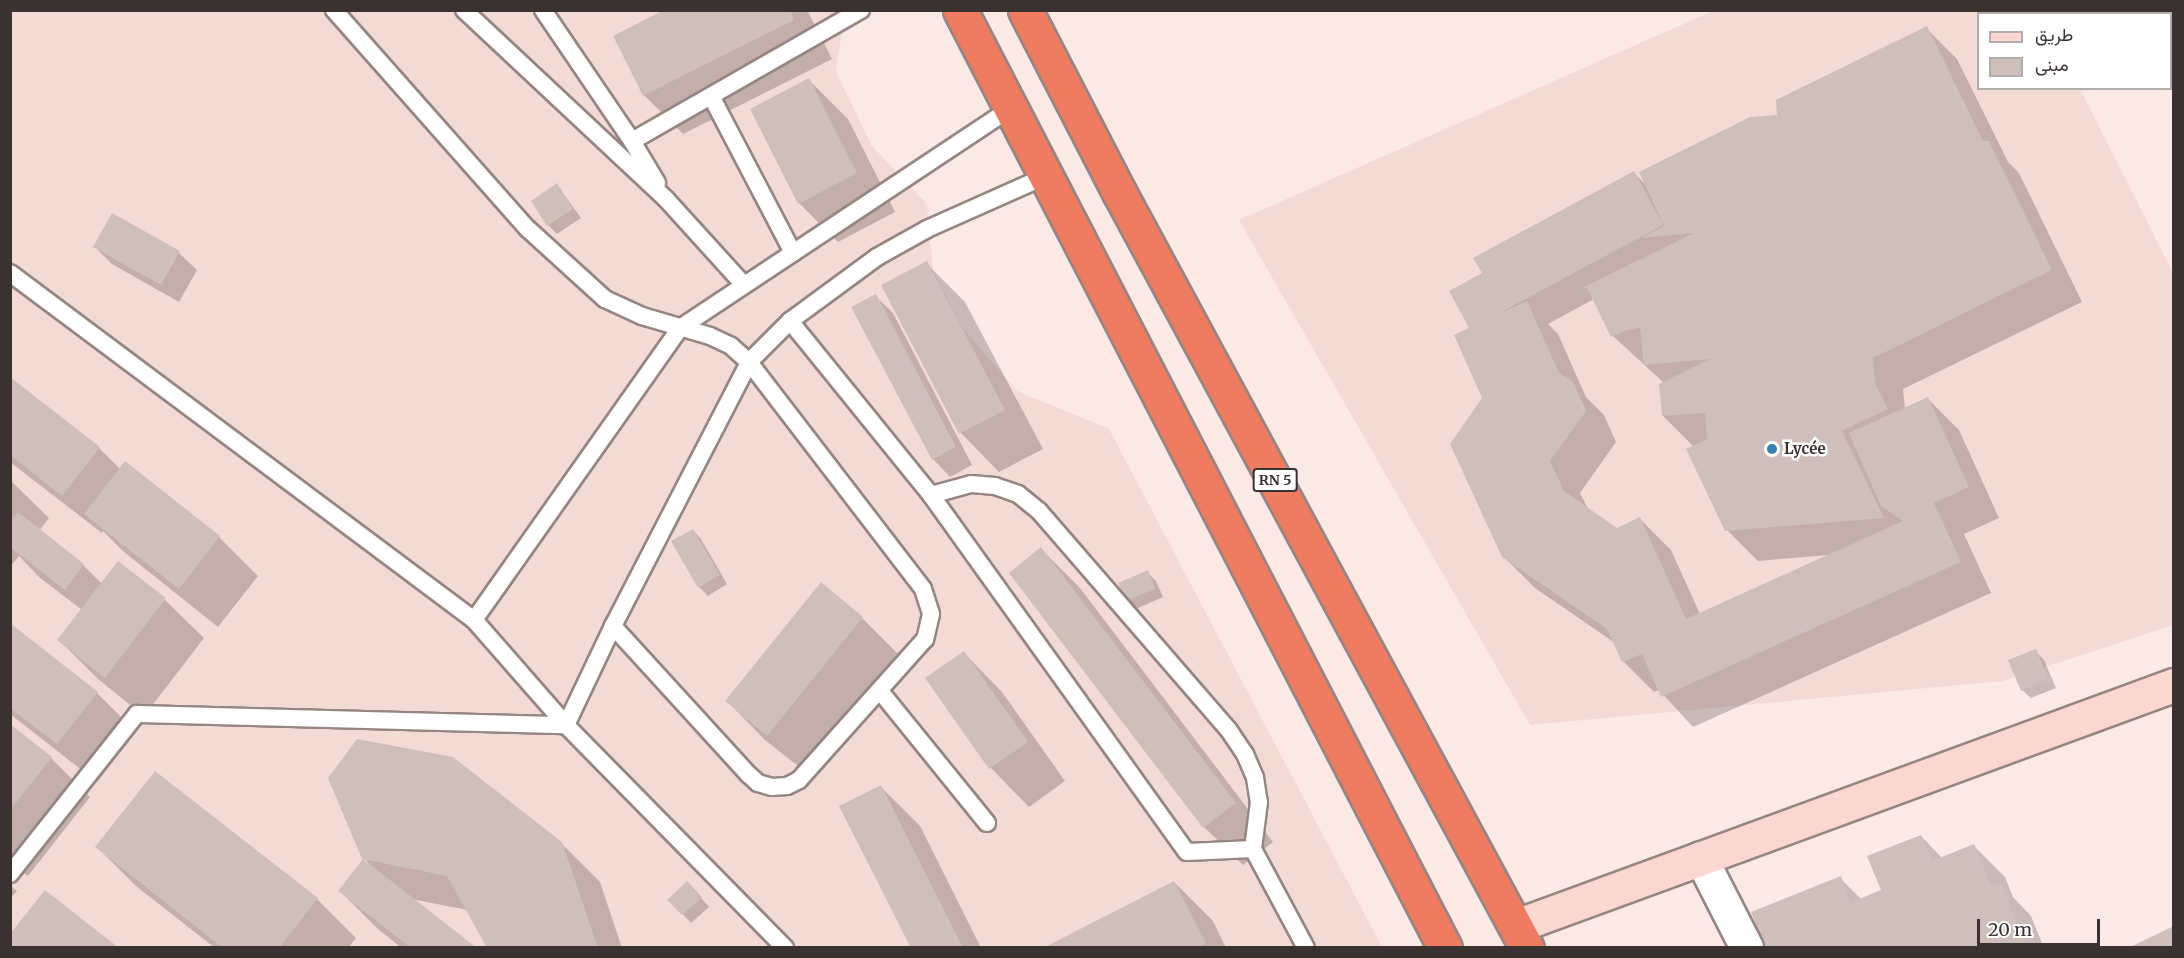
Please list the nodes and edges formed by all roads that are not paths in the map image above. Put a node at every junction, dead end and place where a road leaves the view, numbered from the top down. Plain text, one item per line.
1 (334, 10) edge
2 (464, 10) edge
3 (543, 10) edge
4 (861, 10) edge
5 (960, 10) edge
6 (1025, 10) edge
7 (711, 96) junction
8 (1011, 108) junction
9 (632, 141) junction
10 (1046, 176) junction
11 (666, 199) junction
12 (793, 253) junction
13 (10, 273) edge
14 (743, 284) junction
15 (790, 321) junction
16 (680, 328) junction
17 (749, 362) junction
18 (931, 495) junction
19 (474, 620) junction
20 (613, 626) junction
21 (2174, 686) edge
22 (880, 691) junction
23 (566, 725) junction
24 (987, 823) dead end
25 (1253, 849) junction
26 (1701, 858) junction
27 (10, 874) edge
28 (1522, 937) edge
29 (785, 948) edge
30 (1306, 948) edge
31 (1445, 948) edge
32 (1747, 948) edge

1 - 16 lane
2 - 11 lane
3 - 9 lane
4 - 7 lane
5 - 8 highway
6 - 28 highway, RN 5
7 - 9 lane
7 - 12 lane
8 - 10 highway
8 - 12 lane
9 - 11 lane
10 - 15 lane
10 - 31 highway
11 - 14 lane
12 - 14 lane
13 - 19 lane
14 - 16 lane
15 - 17 lane
15 - 18 lane
16 - 17 lane
16 - 19 lane
17 - 20 lane
17 - 22 lane
18 - 25 lane
18 - 25 lane
19 - 23 lane
20 - 22 lane
20 - 23 lane
21 - 26 street
22 - 24 lane
23 - 27 lane
23 - 29 lane
25 - 30 lane
26 - 28 street
26 - 32 street

